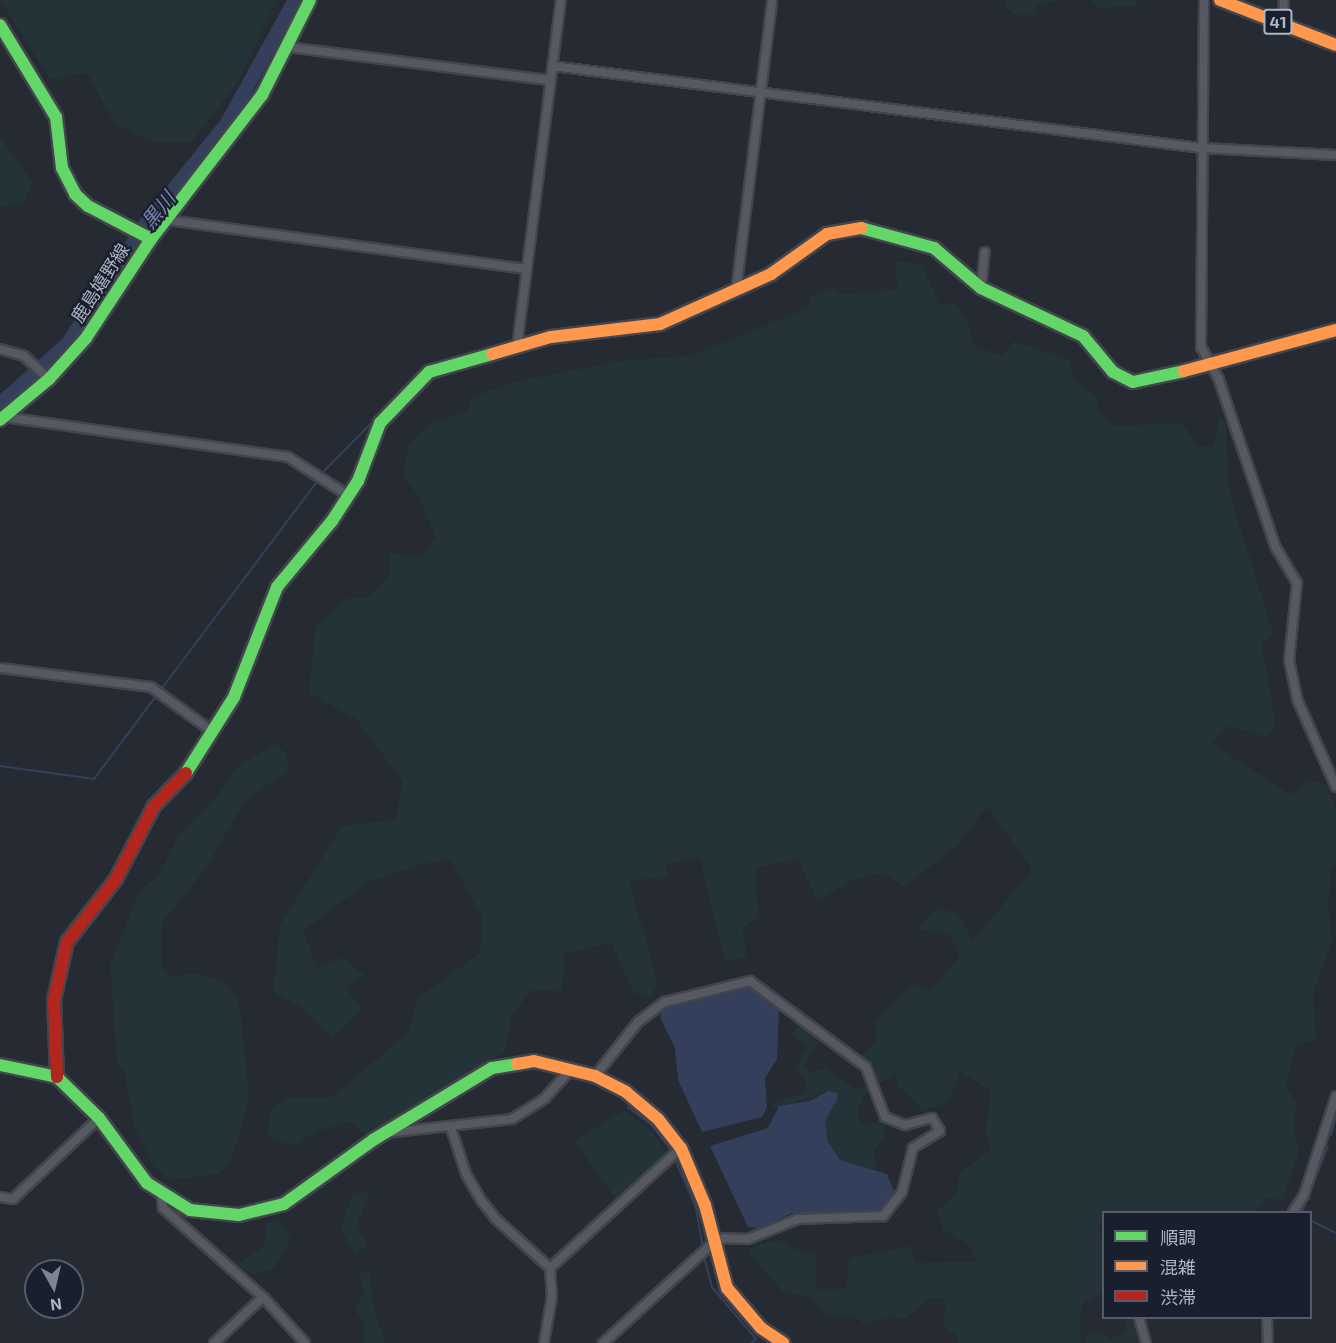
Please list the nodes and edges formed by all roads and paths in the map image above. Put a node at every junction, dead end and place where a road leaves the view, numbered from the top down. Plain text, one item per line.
1 (310, 0) edge
2 (561, 0) edge
3 (772, 0) edge
4 (1204, 0) edge
5 (1220, 0) edge
6 (1284, 0) edge
7 (0, 24) edge
8 (1283, 24) junction
9 (1336, 45) edge
10 (287, 47) junction
11 (552, 66) junction
12 (550, 80) junction
13 (760, 91) junction
14 (1201, 148) junction
15 (1336, 155) edge
16 (168, 220) junction
17 (151, 239) junction
18 (985, 252) dead end
19 (526, 269) junction
20 (981, 288) junction
21 (736, 291) junction
22 (1336, 330) edge
23 (518, 347) junction
24 (0, 349) edge
25 (1211, 366) junction
26 (49, 379) junction
27 (2, 418) edge
28 (349, 496) junction
29 (0, 668) edge
30 (213, 732) junction
31 (1336, 787) edge
32 (0, 1065) edge
33 (571, 1069) junction
34 (595, 1076) junction
35 (57, 1077) junction
36 (1336, 1096) edge
37 (99, 1118) junction
38 (451, 1128) junction
39 (384, 1132) junction
40 (681, 1148) junction
41 (161, 1194) junction
42 (0, 1197) edge
43 (1294, 1211) edge
44 (713, 1243) junction
45 (550, 1269) junction
46 (263, 1297) junction
47 (1140, 1319) edge
48 (1267, 1319) edge
49 (214, 1343) edge
50 (305, 1343) edge
51 (544, 1343) edge
52 (603, 1343) edge
53 (783, 1343) edge
54 (1146, 1343) edge
55 (1268, 1343) edge

1 - 10 street, 鹿島嬉野線
2 - 11 street
3 - 13 street
4 - 14 street
5 - 8 street, 41
6 - 8 street
7 - 17 street
8 - 9 street, 41
10 - 12 street
10 - 16 street, 鹿島嬉野線
11 - 12 street
11 - 13 street
12 - 19 street
13 - 14 street
13 - 21 street
14 - 15 street
14 - 25 street
16 - 17 street, 鹿島嬉野線
16 - 19 street
17 - 26 street, 鹿島嬉野線
18 - 20 street
19 - 23 street
20 - 21 street
20 - 25 street
21 - 23 street
22 - 25 street
23 - 28 street
24 - 26 street
25 - 31 street
26 - 27 street, 鹿島嬉野線
27 - 28 street
28 - 30 street
29 - 30 street
30 - 35 street
32 - 35 street
33 - 34 street
33 - 38 street
33 - 39 street
34 - 40 street
34 - 44 street
35 - 37 street
36 - 43 street
37 - 41 street
37 - 42 street
38 - 39 street
38 - 45 street
39 - 41 street
40 - 44 street
40 - 45 street
41 - 46 street
44 - 52 street
44 - 53 street
45 - 51 street
46 - 49 street
46 - 50 street
47 - 54 street
48 - 55 street

